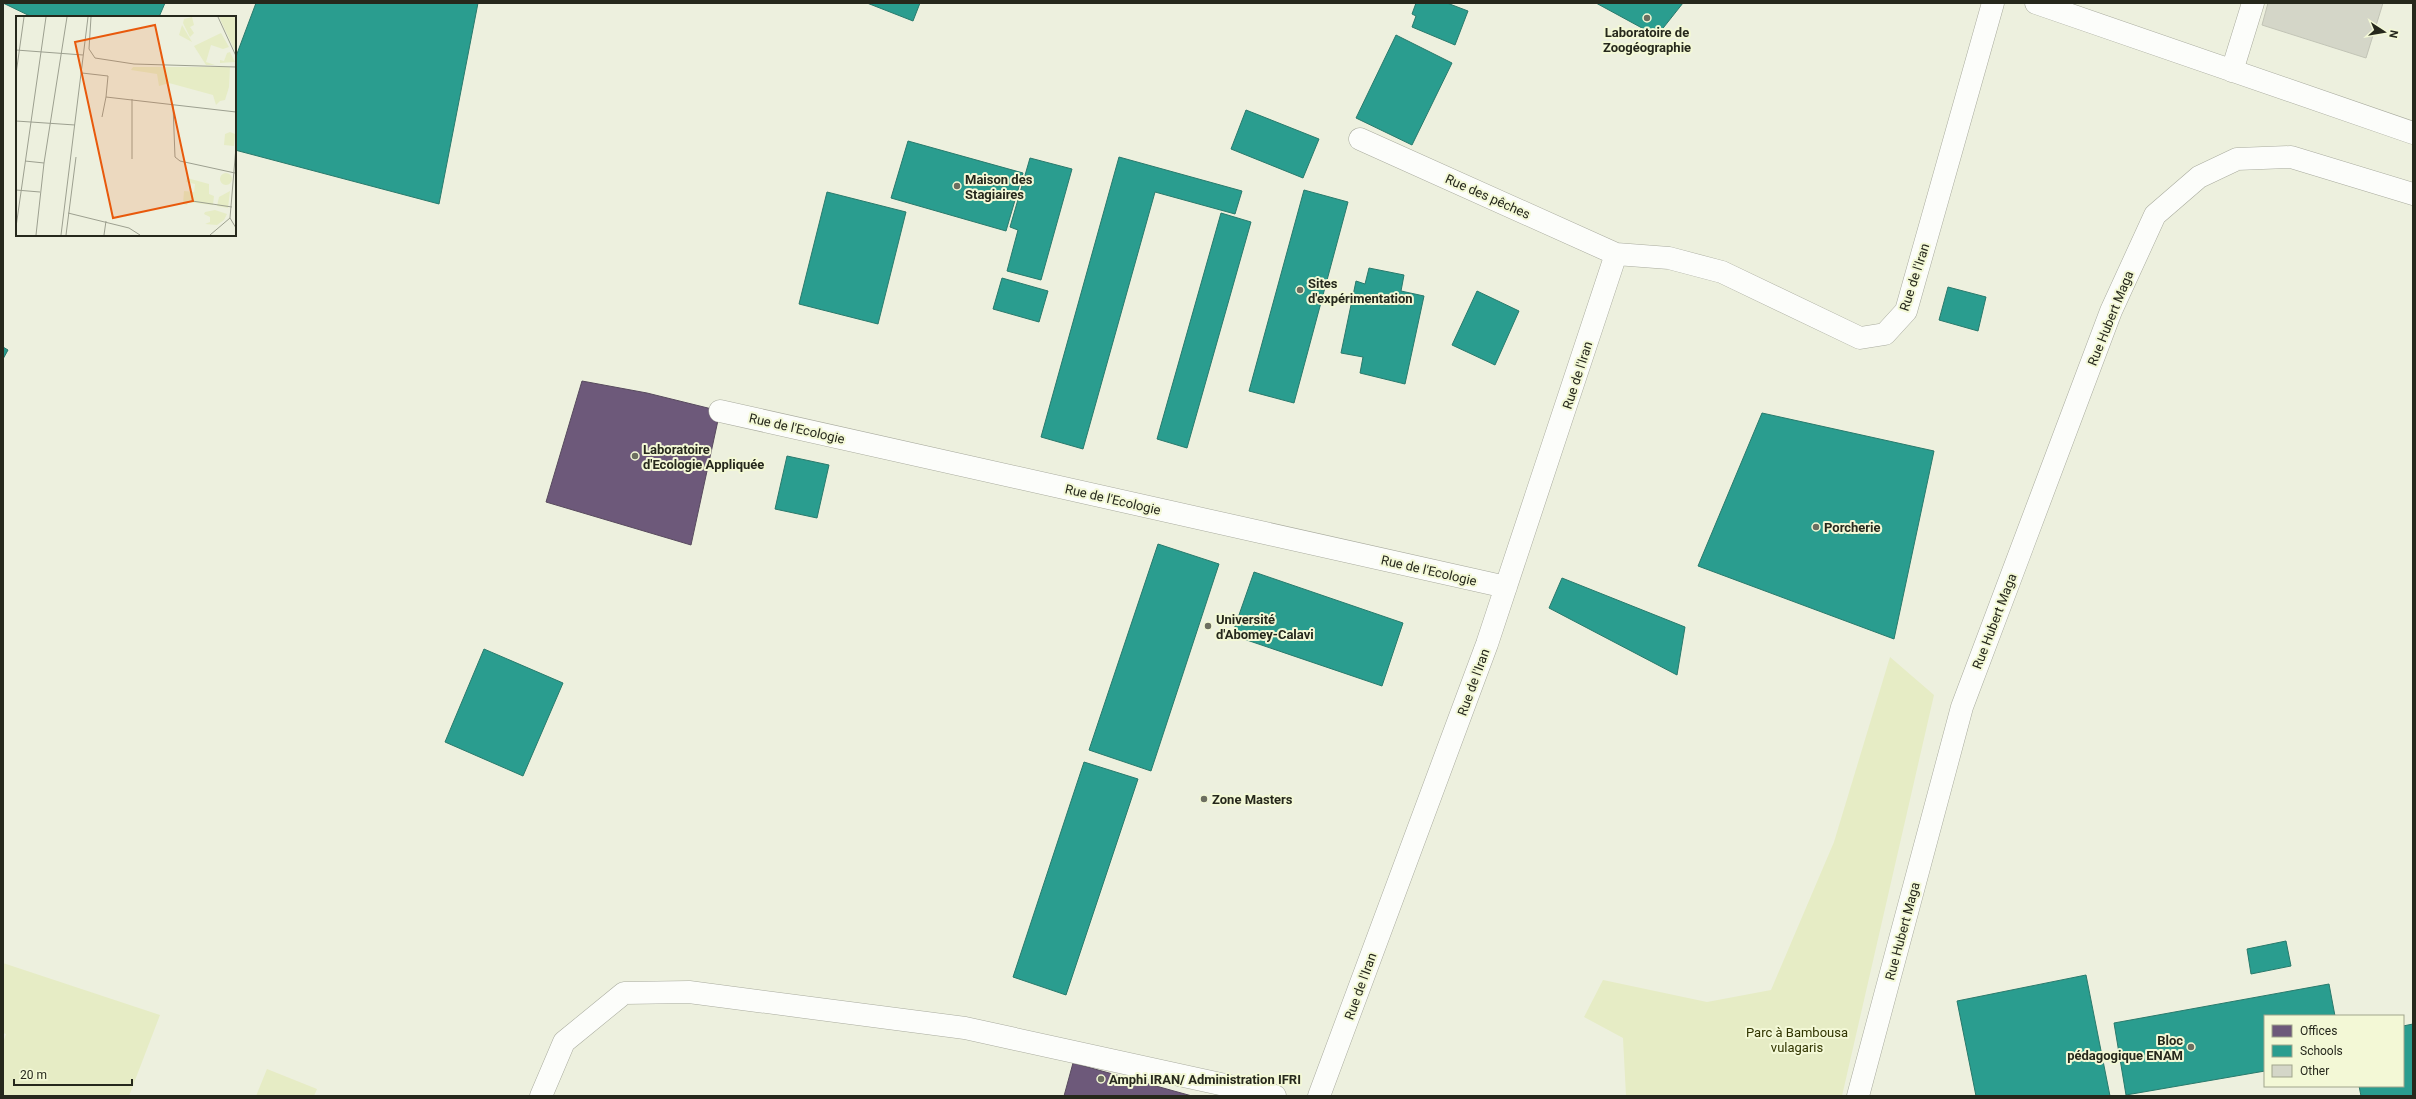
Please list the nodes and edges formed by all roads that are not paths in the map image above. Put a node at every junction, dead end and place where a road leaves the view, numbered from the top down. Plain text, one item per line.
1 (1993, 3) edge
2 (2036, 3) edge
3 (2253, 3) edge
4 (2232, 70) junction
5 (2413, 132) edge
6 (1360, 139) dead end
7 (2413, 194) edge
8 (1616, 254) junction
9 (720, 411) dead end
10 (1506, 587) junction
11 (542, 1096) edge
12 (1274, 1096) edge
13 (1319, 1096) edge
14 (1858, 1096) edge

1 - 8 street, Rue de l'Iran
2 - 4 street
3 - 4 street
4 - 5 street
6 - 8 street, Rue des pêches
7 - 14 street, Rue Hubert Maga
8 - 10 street, Rue de l'Iran
9 - 10 street, Rue de l'Ecologie
10 - 13 street, Rue de l'Iran
11 - 12 street

